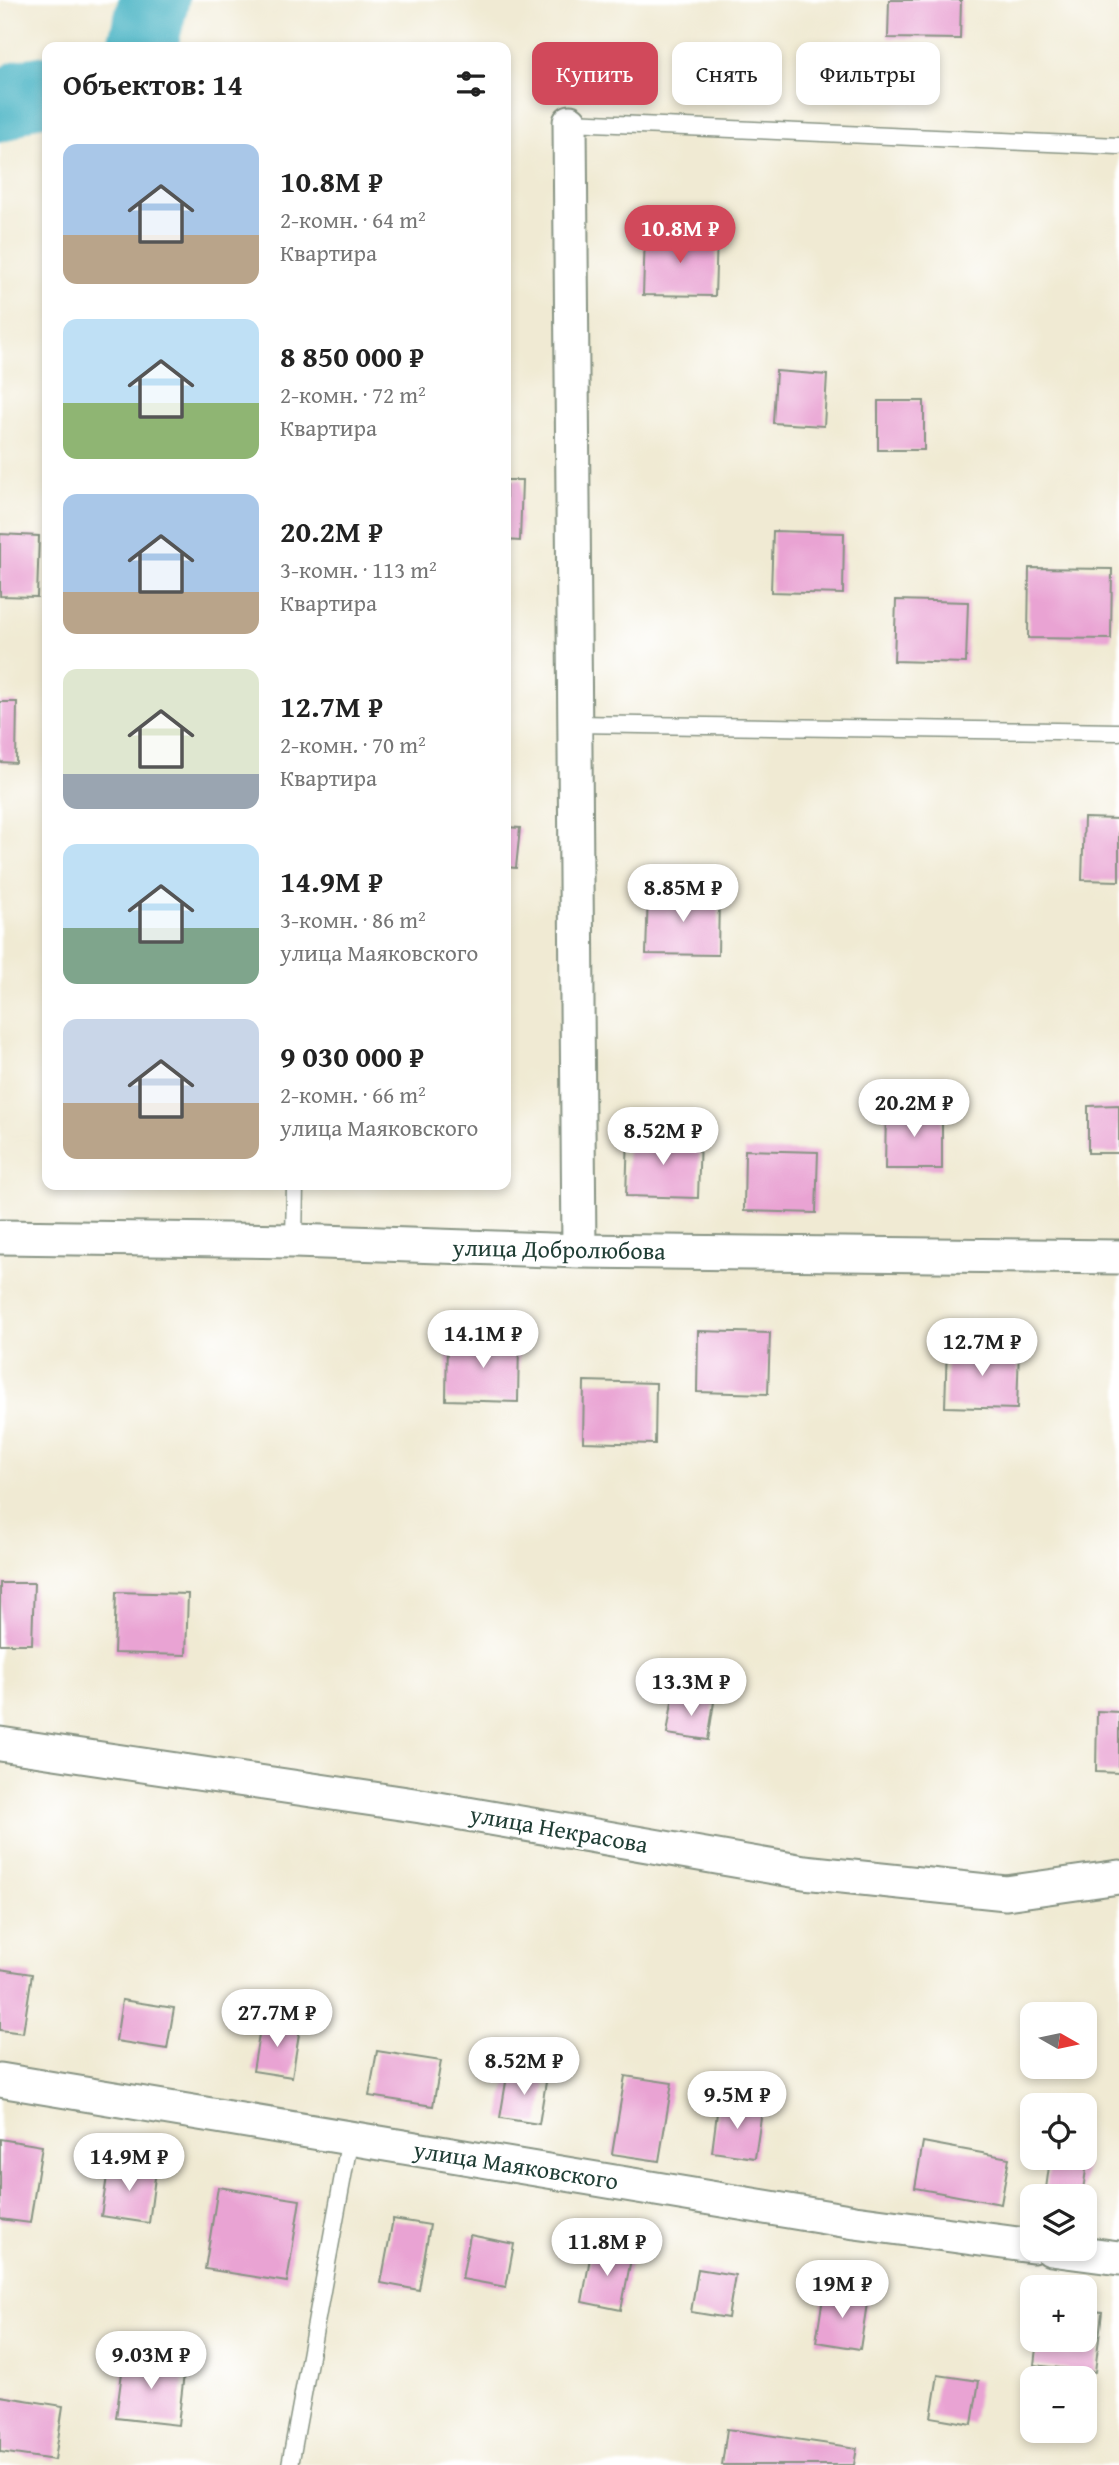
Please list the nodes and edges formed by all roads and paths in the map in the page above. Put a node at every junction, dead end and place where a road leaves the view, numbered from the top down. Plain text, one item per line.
1 (570, 122) joint
2 (1119, 146) edge
3 (575, 724) junction
4 (1119, 732) edge
5 (295, 1190) edge
6 (0, 1237) edge
7 (294, 1241) junction
8 (579, 1251) junction
9 (1119, 1257) edge
10 (0, 1744) edge
11 (1119, 1877) edge
12 (0, 2080) edge
13 (350, 2138) junction
14 (1020, 2244) edge
15 (1097, 2255) edge
16 (1119, 2258) edge
17 (290, 2465) edge

1 - 2 lane
1 - 3 street
3 - 4 lane
3 - 8 street
5 - 7 lane
6 - 7 street, улица Добролюбова
7 - 8 street, улица Добролюбова
8 - 9 street, улица Добролюбова
10 - 11 street, улица Некрасова
12 - 13 street, улица Маяковского
13 - 14 street, улица Маяковского
13 - 17 lane
15 - 16 street

